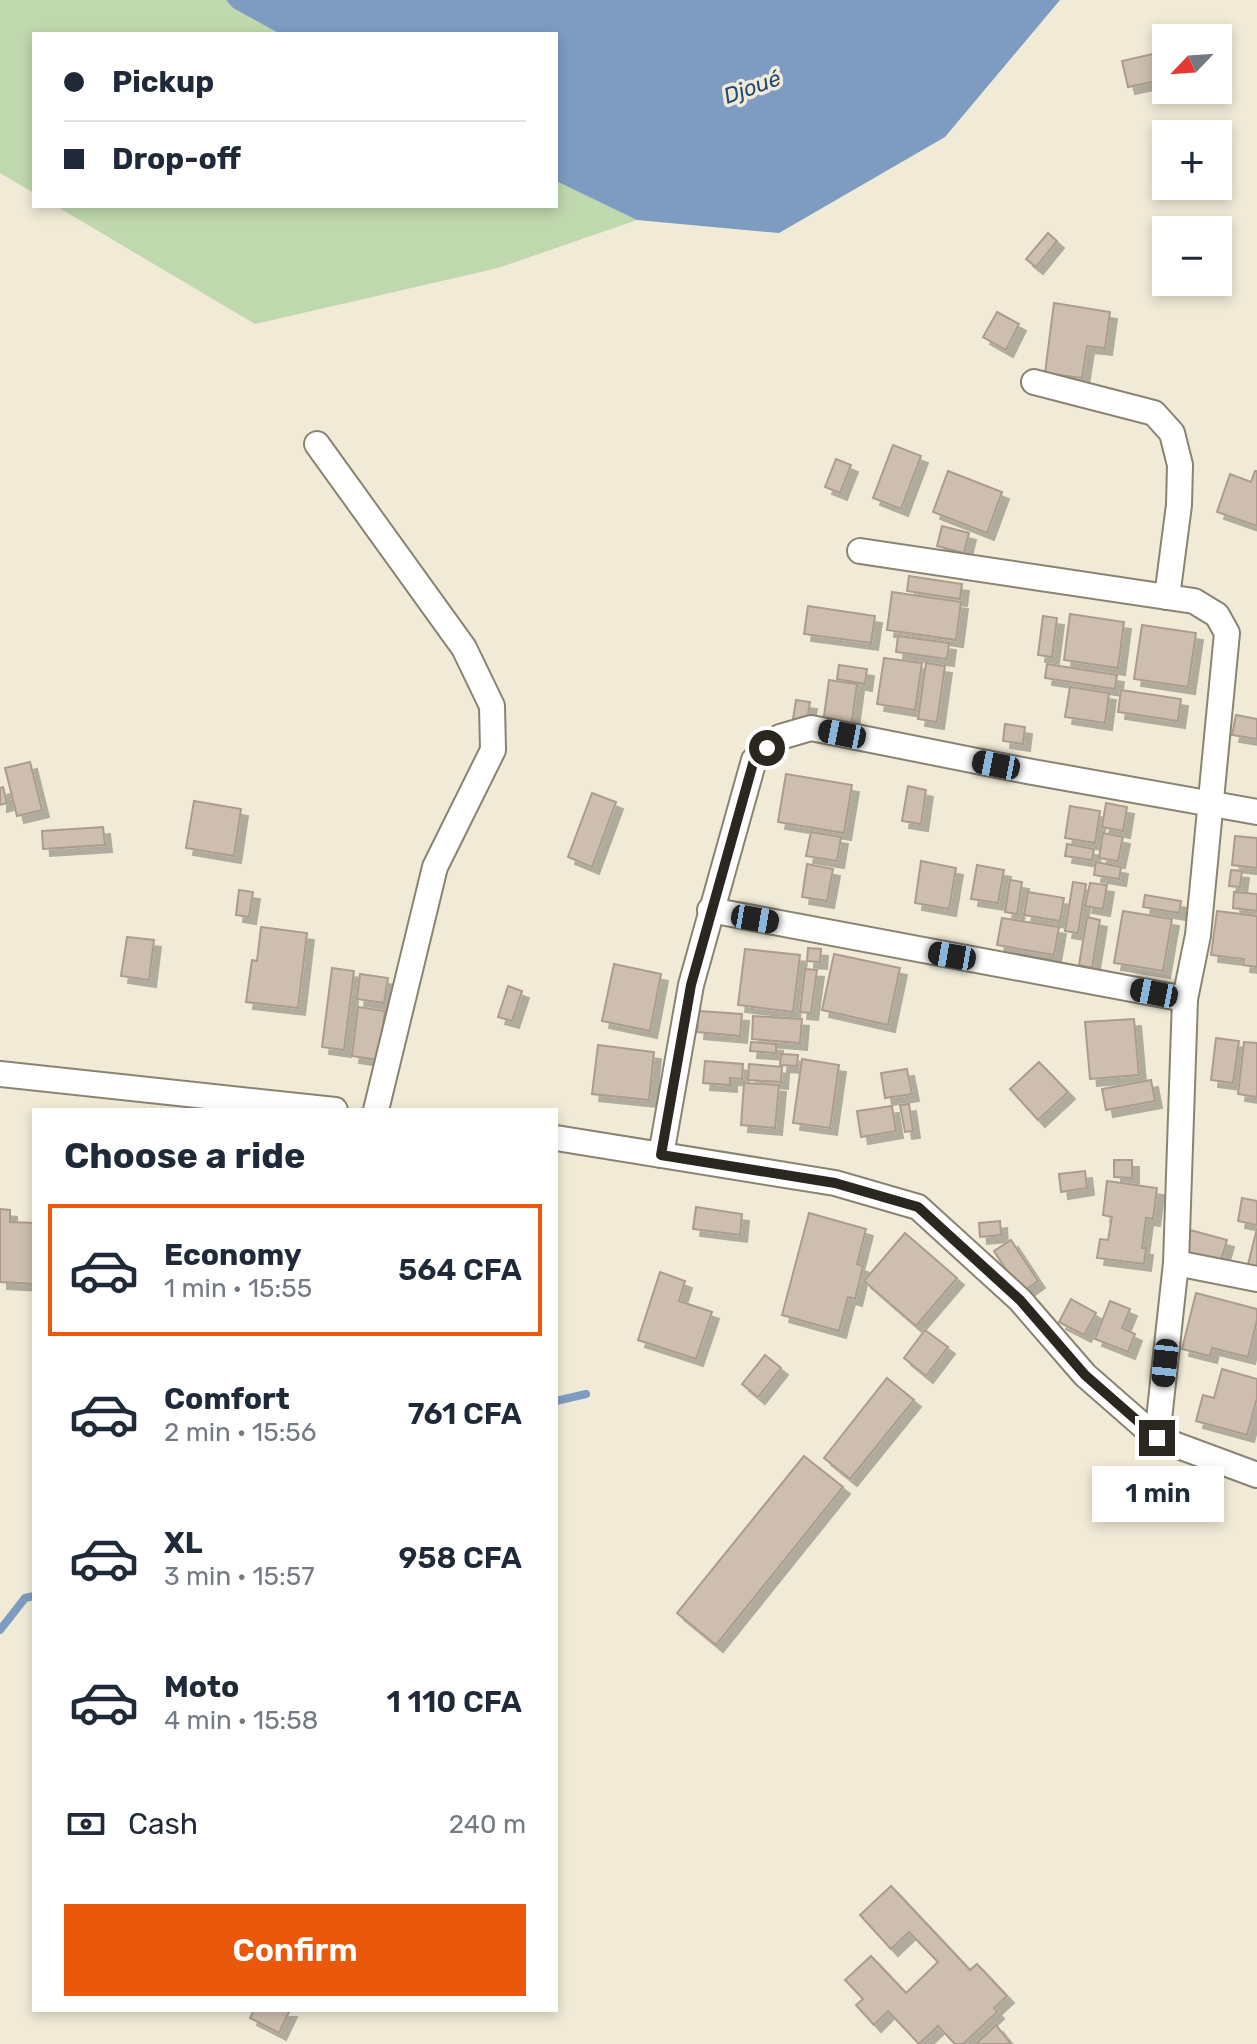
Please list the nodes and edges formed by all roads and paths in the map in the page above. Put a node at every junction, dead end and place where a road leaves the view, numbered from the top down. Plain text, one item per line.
1 (1034, 382) dead end
2 (317, 444) dead end
3 (860, 551) dead end
4 (1167, 597) junction
5 (1212, 804) junction
6 (1257, 812) edge
7 (710, 910) junction
8 (1185, 999) junction
9 (0, 1074) edge
10 (316, 1108) edge
11 (376, 1108) edge
12 (558, 1138) edge
13 (661, 1155) junction
14 (1176, 1263) junction
15 (1257, 1279) edge
16 (1157, 1438) junction
17 (1257, 1475) edge

1 - 4 street
2 - 11 street
3 - 4 street
4 - 5 street
5 - 6 street
5 - 7 street
5 - 8 street
7 - 8 street
7 - 13 street
8 - 14 street
9 - 10 street
12 - 13 street
13 - 16 street
14 - 15 street
14 - 16 street
16 - 17 street

